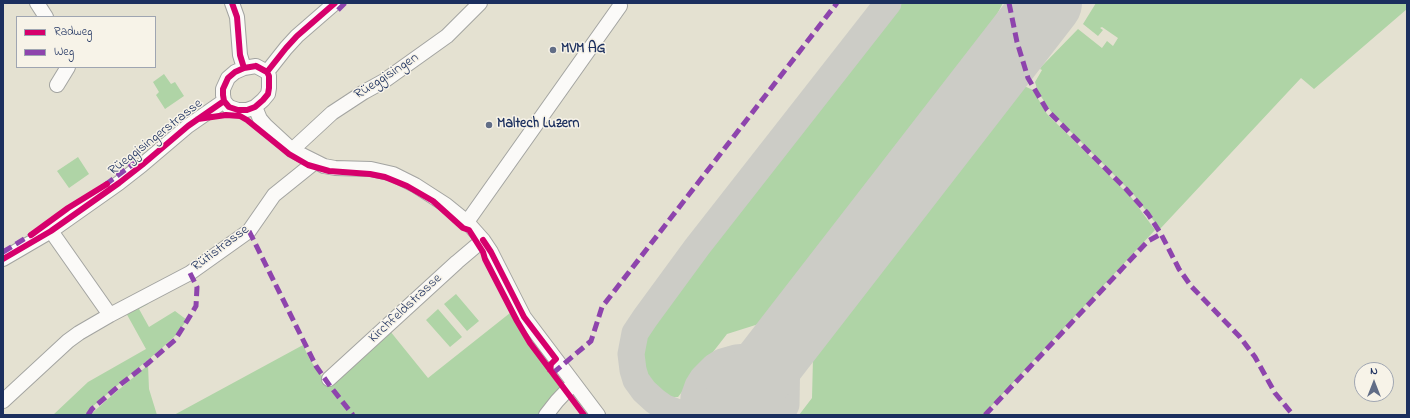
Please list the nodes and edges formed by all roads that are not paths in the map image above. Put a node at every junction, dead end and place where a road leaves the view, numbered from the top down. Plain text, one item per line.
1 (37, 3) edge
2 (232, 3) edge
3 (335, 3) edge
4 (480, 3) edge
5 (620, 6) dead end
6 (45, 16) edge
7 (67, 68) edge
8 (244, 68) junction
9 (267, 72) junction
10 (57, 85) dead end
11 (224, 102) junction
12 (255, 107) junction
13 (292, 150) junction
14 (315, 162) junction
15 (467, 222) junction
16 (51, 231) junction
17 (483, 240) junction
18 (3, 259) edge
19 (110, 315) junction
20 (329, 379) dead end
21 (573, 384) junction
22 (3, 401) edge
23 (546, 415) edge
24 (598, 415) edge

1 - 6 street
2 - 8 street
3 - 9 street
4 - 13 street, Rüeggisingen
5 - 15 street
7 - 10 street
8 - 9 street
8 - 11 street
9 - 12 street
11 - 12 street
11 - 16 street, Rüeggisingerstrasse
12 - 13 street
13 - 14 street
14 - 15 street
14 - 19 street, Rütistrasse
15 - 17 street
16 - 18 street, Rüeggisingerstrasse
16 - 19 street
17 - 20 street, Kirchfeldstrasse
17 - 21 street
19 - 22 street, Rütistrasse
21 - 23 street
21 - 24 street

